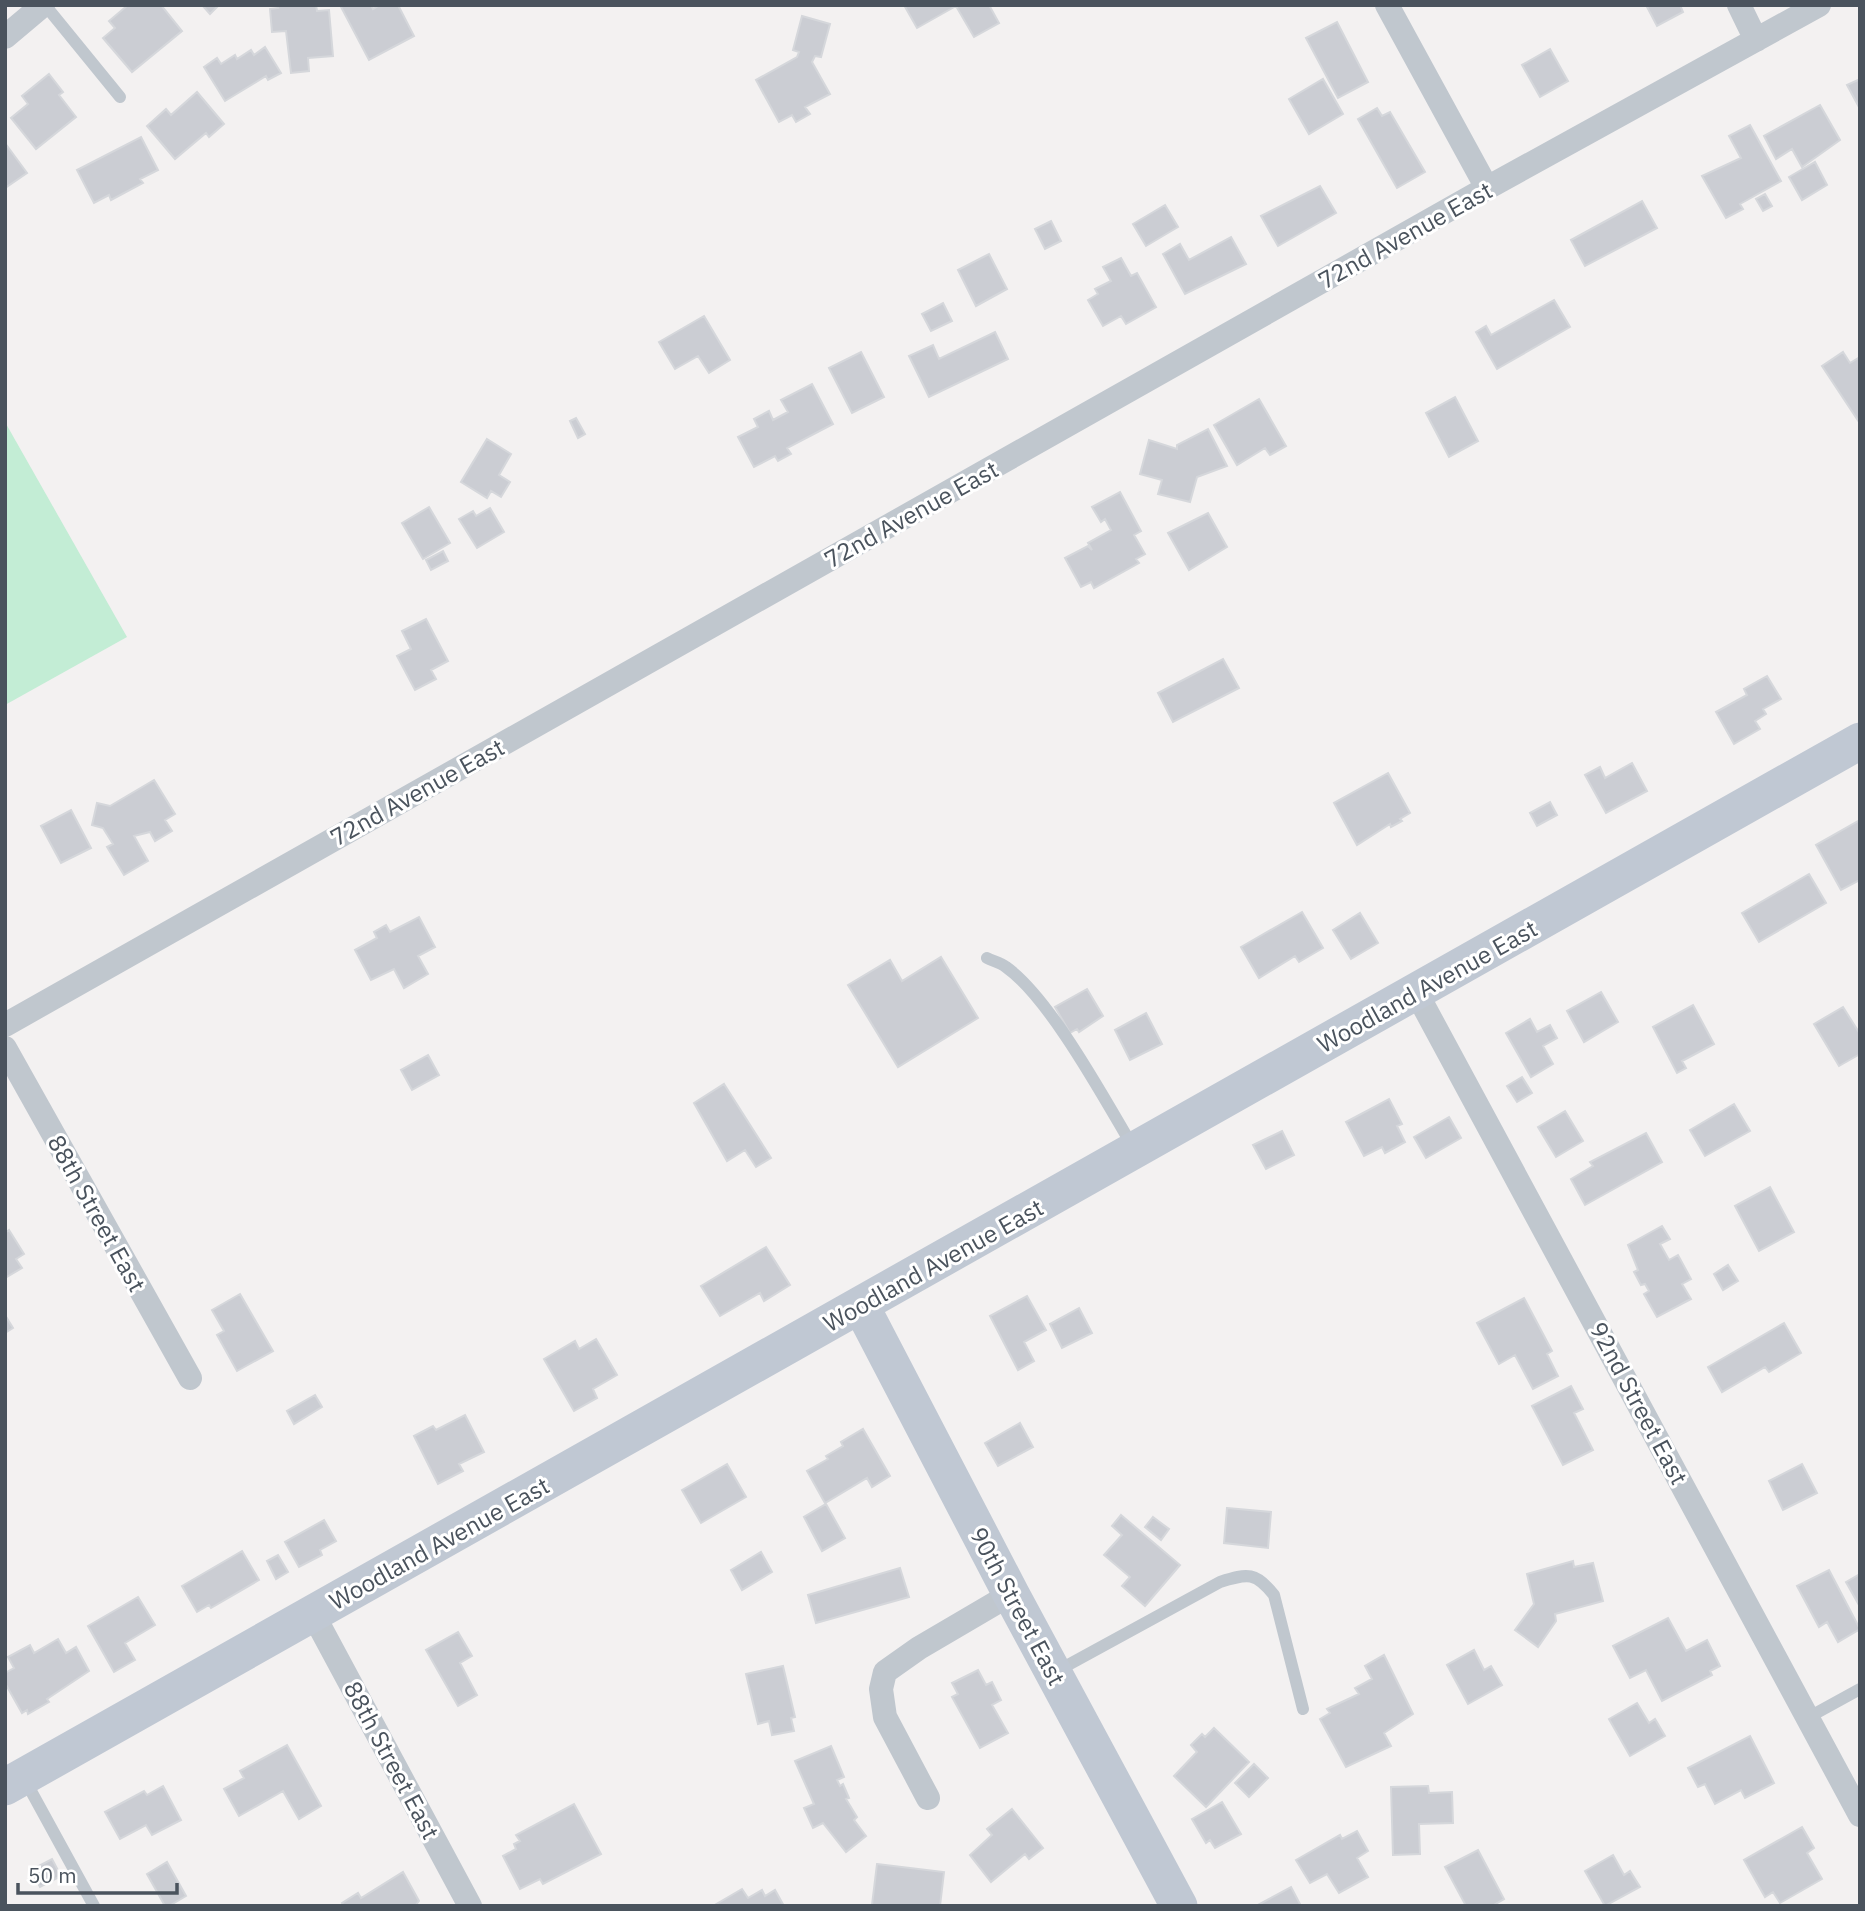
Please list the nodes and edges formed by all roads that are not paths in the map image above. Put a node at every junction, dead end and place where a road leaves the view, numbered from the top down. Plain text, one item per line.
1 (44, 5) edge
2 (1387, 5) edge
3 (1739, 5) edge
4 (1819, 5) edge
5 (5, 37) edge
6 (1756, 40) junction
7 (120, 97) dead end
8 (1488, 188) junction
9 (1860, 741) edge
10 (987, 958) dead end
11 (1416, 992) junction
12 (5, 1025) edge
13 (5, 1048) edge
14 (1135, 1151) junction
15 (861, 1306) junction
16 (190, 1378) dead end
17 (1011, 1594) junction
18 (313, 1614) junction
19 (1053, 1673) junction
20 (1860, 1689) edge
21 (1303, 1709) dead end
22 (1809, 1717) junction
23 (14, 1782) edge
24 (928, 1798) dead end
25 (1860, 1815) edge
26 (94, 1906) edge
27 (470, 1906) edge
28 (1179, 1906) edge

1 - 5 street
1 - 7 lane
2 - 8 street
3 - 6 street
4 - 6 street, 72nd Avenue East
6 - 8 street, 72nd Avenue East
8 - 12 street, 72nd Avenue East
9 - 11 street, Woodland Avenue East
10 - 14 lane
11 - 14 street, Woodland Avenue East
11 - 22 street, 92nd Street East
13 - 16 street, 88th Street East
14 - 15 street, Woodland Avenue East
15 - 17 street, 90th Street East
15 - 18 street, Woodland Avenue East
17 - 19 street, 90th Street East
17 - 24 street
18 - 23 street, Woodland Avenue East
18 - 27 street, 88th Street East
19 - 21 lane
19 - 28 street, 90th Street East
20 - 22 lane
22 - 25 street, 92nd Street East
23 - 26 lane

